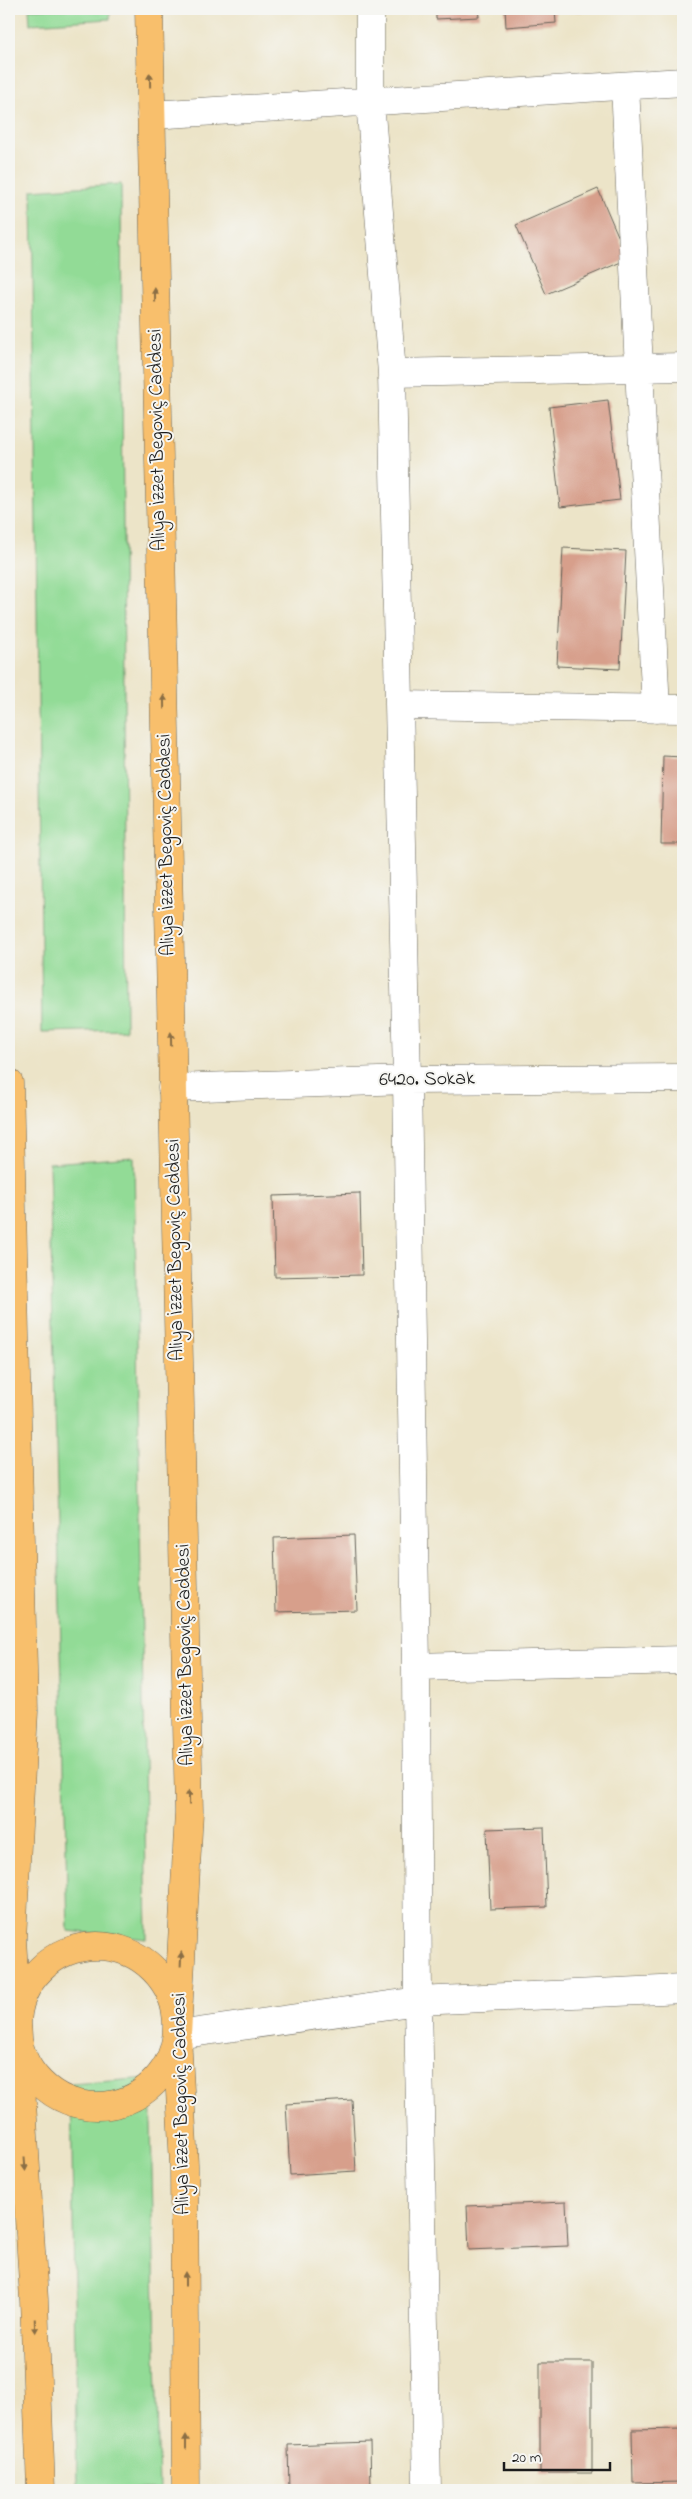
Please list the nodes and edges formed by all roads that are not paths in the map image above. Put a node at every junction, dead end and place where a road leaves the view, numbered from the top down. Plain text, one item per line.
1 (149, 9) edge
2 (370, 9) edge
3 (683, 82) edge
4 (625, 86) junction
5 (370, 101) junction
6 (151, 116) junction
7 (683, 367) edge
8 (639, 368) junction
9 (392, 373) junction
10 (399, 705) junction
11 (656, 709) junction
12 (683, 709) edge
13 (683, 1078) edge
14 (407, 1080) junction
15 (9, 1084) edge
16 (172, 1088) junction
17 (9, 1118) edge
18 (683, 1660) edge
19 (416, 1667) junction
20 (683, 1989) edge
21 (418, 2001) junction
22 (13, 2030) edge
23 (177, 2035) junction
24 (41, 2490) edge
25 (186, 2490) edge
26 (427, 2490) edge

6 -> 1 main road, Aliya İzzet Begoviç Caddesi
2 - 5 street
3 - 4 street
4 - 5 street
4 - 8 street
5 - 6 street
5 - 9 street
16 -> 6 main road, Aliya İzzet Begoviç Caddesi
7 - 8 street
8 - 9 street
8 - 11 street
9 - 10 street
10 - 11 street
10 - 14 street
11 - 12 street
13 - 14 street, 6420. Sokak
14 - 16 street, 6420. Sokak
14 - 19 street
15 - 17 main road
23 -> 16 main road, Aliya İzzet Begoviç Caddesi
17 - 22 main road
18 - 19 street
19 - 21 street
20 - 21 street
21 - 23 street
21 - 26 street
22 - 23 main road
22 - 23 main road
22 -> 24 main road
25 -> 23 main road, Aliya İzzet Begoviç Caddesi

